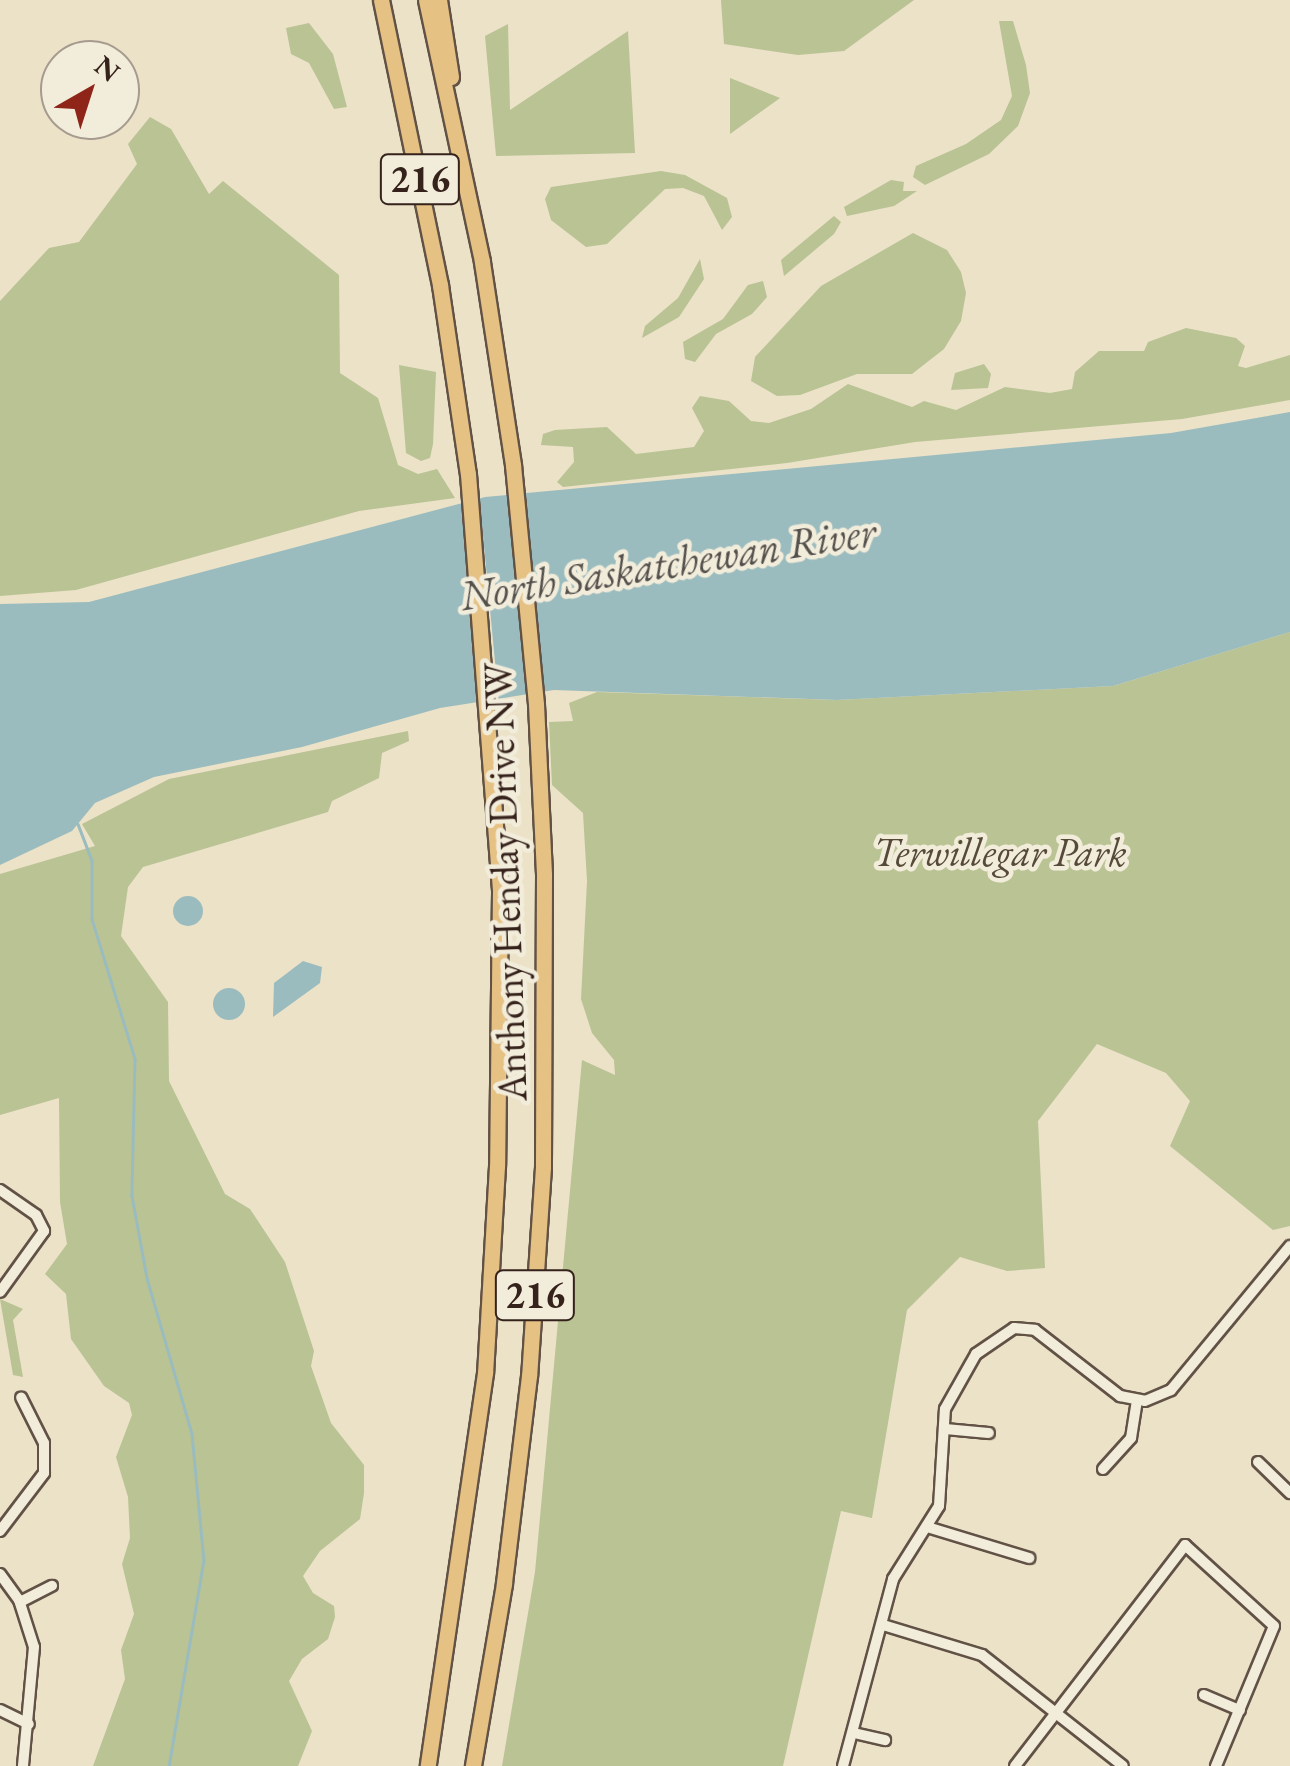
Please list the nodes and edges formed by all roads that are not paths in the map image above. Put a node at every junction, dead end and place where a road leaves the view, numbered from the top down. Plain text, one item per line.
1 (381, 0) edge
2 (426, 0) edge
3 (438, 0) edge
4 (454, 126) junction
5 (0, 1190) edge
6 (1290, 1246) edge
7 (0, 1292) edge
8 (21, 1397) dead end
9 (1138, 1402) junction
10 (946, 1430) junction
11 (989, 1433) dead end
12 (1258, 1462) dead end
13 (1102, 1469) dead end
14 (1290, 1493) edge
15 (928, 1526) junction
16 (0, 1531) edge
17 (1028, 1558) dead end
18 (0, 1574) edge
19 (52, 1586) dead end
20 (20, 1602) junction
21 (883, 1625) junction
22 (1204, 1695) dead end
23 (0, 1710) edge
24 (1240, 1710) junction
25 (1056, 1712) junction
26 (29, 1724) junction
27 (854, 1733) junction
28 (885, 1740) dead end
29 (22, 1766) edge
30 (428, 1766) edge
31 (473, 1766) edge
32 (843, 1766) edge
33 (1015, 1766) edge
34 (1123, 1766) edge
35 (1216, 1766) edge

1 - 30 highway, Anthony Henday Drive NW / 216
2 - 4 highway, Anthony Henday Drive NW / 216
3 - 4 highway
4 - 31 highway, Anthony Henday Drive NW / 216
5 - 7 street
6 - 9 street
8 - 16 street
9 - 10 street
9 - 13 street
10 - 11 street
10 - 15 street
12 - 14 street
15 - 17 street
15 - 21 street
18 - 20 street
19 - 20 street
20 - 26 street
21 - 25 street
21 - 27 street
22 - 24 street
23 - 26 street
24 - 25 street
24 - 35 street
25 - 33 street
25 - 34 street
26 - 29 street
27 - 28 street
27 - 32 street

